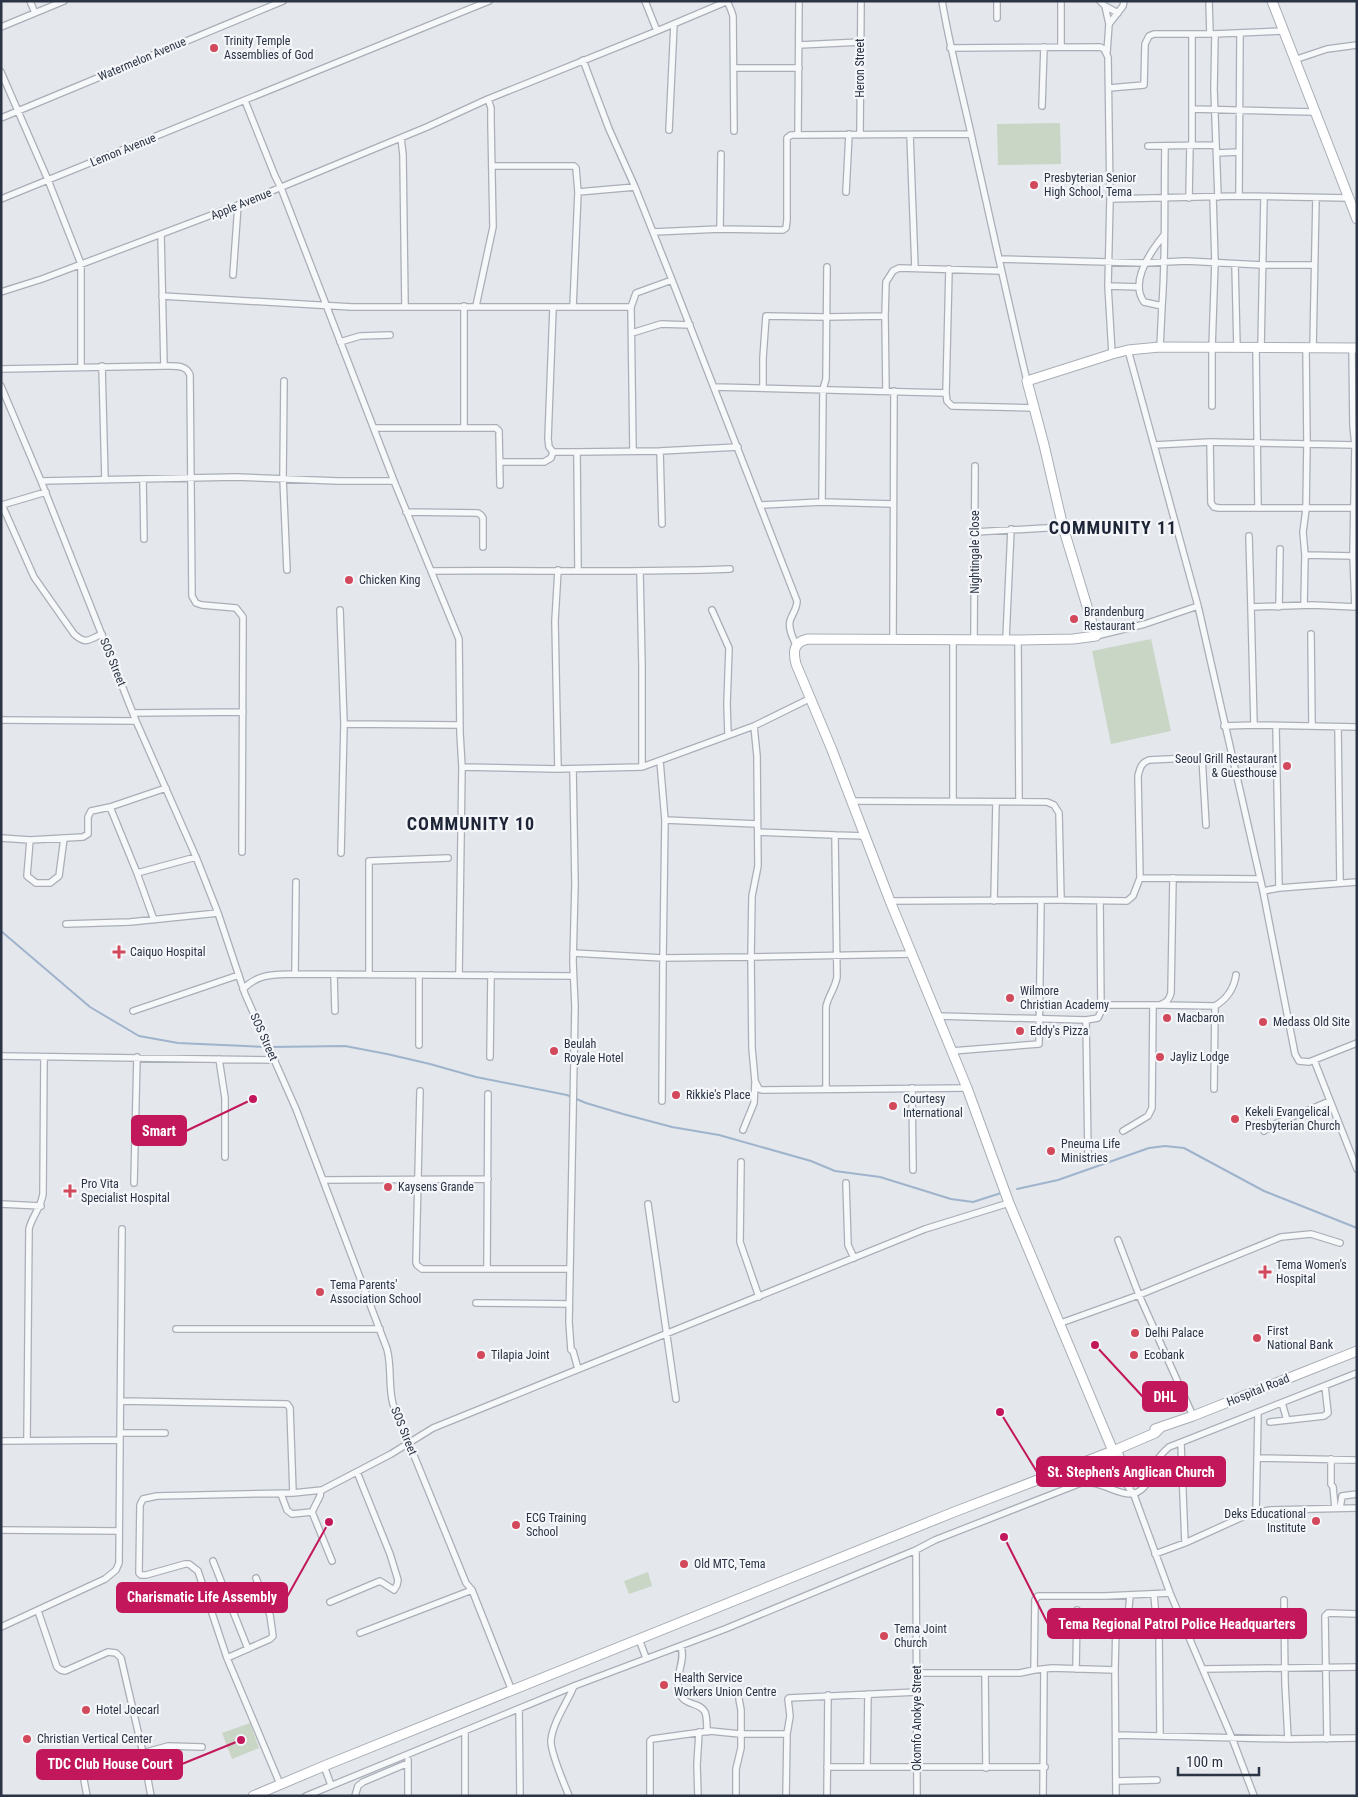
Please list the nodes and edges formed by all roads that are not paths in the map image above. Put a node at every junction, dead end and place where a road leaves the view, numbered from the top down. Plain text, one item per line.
1 (30, 1) edge
2 (64, 1) edge
3 (283, 1) edge
4 (489, 1) edge
5 (645, 1) edge
6 (727, 1) edge
7 (799, 1) edge
8 (861, 1) edge
9 (942, 1) edge
10 (997, 1) edge
11 (1061, 1) edge
12 (1124, 1) edge
13 (1209, 1) edge
14 (1272, 1) edge
15 (1102, 4) edge
16 (35, 13) junction
17 (1118, 13) junction
18 (997, 18) dead end
19 (674, 24) junction
20 (1109, 24) junction
21 (1, 27) edge
22 (657, 31) junction
23 (1283, 32) junction
24 (1192, 34) junction
25 (1213, 34) junction
26 (1240, 34) junction
27 (861, 42) junction
28 (799, 45) junction
29 (1357, 45) edge
30 (1044, 47) junction
31 (1061, 47) junction
32 (950, 48) junction
33 (1107, 54) junction
34 (582, 60) junction
35 (1294, 60) junction
36 (734, 68) junction
37 (798, 68) junction
38 (1, 72) edge
39 (1108, 88) junction
40 (488, 99) junction
41 (245, 101) junction
42 (1042, 106) dead end
43 (1240, 109) junction
44 (1192, 110) junction
45 (1216, 110) junction
46 (18, 111) junction
47 (1314, 112) junction
48 (1, 118) edge
49 (669, 130) dead end
50 (734, 130) dead end
51 (798, 134) junction
52 (849, 134) junction
53 (971, 134) junction
54 (860, 135) junction
55 (910, 135) junction
56 (401, 138) junction
57 (1191, 145) junction
58 (1216, 145) junction
59 (1148, 146) dead end
60 (1165, 146) junction
61 (1239, 152) junction
62 (1217, 153) junction
63 (721, 154) dead end
64 (492, 166) junction
65 (48, 180) junction
66 (635, 187) junction
67 (281, 188) junction
68 (578, 192) junction
69 (846, 192) dead end
70 (1239, 196) junction
71 (1216, 197) junction
72 (1264, 197) junction
73 (1189, 198) junction
74 (1316, 198) junction
75 (1348, 198) junction
76 (1, 199) edge
77 (1110, 199) junction
78 (1164, 199) junction
79 (238, 206) junction
80 (1357, 219) edge
81 (720, 230) junction
82 (653, 232) junction
83 (161, 235) junction
84 (1164, 235) junction
85 (999, 259) junction
86 (1110, 262) junction
87 (1215, 262) junction
88 (1145, 263) junction
89 (1166, 263) junction
90 (82, 264) junction
91 (1235, 264) junction
92 (1262, 265) junction
93 (1314, 265) junction
94 (827, 267) dead end
95 (915, 268) junction
96 (949, 269) junction
97 (1001, 271) junction
98 (233, 275) dead end
99 (672, 280) junction
100 (1108, 286) junction
101 (1139, 287) junction
102 (1, 292) edge
103 (162, 296) junction
104 (326, 305) junction
105 (405, 306) junction
106 (464, 306) junction
107 (476, 306) junction
108 (1162, 306) junction
109 (631, 307) junction
110 (553, 308) junction
111 (573, 308) junction
112 (885, 316) junction
113 (826, 317) junction
114 (690, 325) junction
115 (632, 333) junction
116 (390, 335) dead end
117 (340, 342) junction
118 (1160, 346) junction
119 (1212, 348) junction
120 (1237, 348) junction
121 (1258, 348) junction
122 (1309, 348) junction
123 (1354, 348) edge
124 (1128, 350) junction
125 (1112, 354) junction
126 (102, 366) junction
127 (164, 366) junction
128 (81, 367) junction
129 (1, 369) edge
130 (284, 381) dead end
131 (1027, 381) junction
132 (1, 386) edge
133 (714, 386) junction
134 (763, 388) junction
135 (823, 389) junction
136 (886, 391) junction
137 (894, 391) junction
138 (946, 392) junction
139 (1212, 406) dead end
140 (1034, 408) junction
141 (374, 428) junction
142 (464, 428) junction
143 (1356, 441) edge
144 (1210, 442) junction
145 (1258, 444) junction
146 (1307, 444) junction
147 (1154, 445) junction
148 (738, 447) junction
149 (633, 451) junction
150 (660, 451) junction
151 (553, 452) junction
152 (577, 452) junction
153 (500, 462) junction
154 (975, 466) dead end
155 (190, 478) junction
156 (283, 478) junction
157 (106, 480) junction
158 (143, 480) junction
159 (41, 481) junction
160 (394, 481) junction
161 (500, 485) dead end
162 (46, 492) junction
163 (822, 502) junction
164 (893, 504) junction
165 (2, 505) edge
166 (760, 505) junction
167 (1258, 508) junction
168 (1306, 508) junction
169 (1355, 508) junction
170 (406, 512) junction
171 (662, 524) dead end
172 (1063, 527) junction
173 (1011, 529) junction
174 (975, 532) junction
175 (1249, 536) dead end
176 (144, 539) dead end
177 (483, 547) dead end
178 (1280, 549) dead end
179 (1305, 555) junction
180 (1353, 556) junction
181 (730, 569) dead end
182 (287, 570) dead end
183 (558, 570) junction
184 (578, 570) junction
185 (431, 571) junction
186 (640, 572) junction
187 (1198, 606) junction
188 (1304, 606) junction
189 (1251, 607) junction
190 (1279, 607) junction
191 (1356, 607) edge
192 (340, 610) dead end
193 (712, 610) dead end
194 (102, 634) junction
195 (1311, 634) dead end
196 (1096, 636) junction
197 (894, 638) junction
198 (974, 639) junction
199 (1006, 639) junction
200 (953, 640) junction
201 (1018, 640) junction
202 (796, 645) junction
203 (811, 698) junction
204 (243, 712) junction
205 (133, 713) junction
206 (1, 720) edge
207 (136, 721) junction
208 (344, 724) junction
209 (460, 725) junction
210 (1254, 725) junction
211 (754, 726) junction
212 (1224, 726) junction
213 (1276, 726) junction
214 (1312, 726) junction
215 (1338, 728) junction
216 (1357, 728) edge
217 (728, 735) junction
218 (1231, 756) junction
219 (1202, 757) junction
220 (660, 761) junction
221 (642, 767) junction
222 (462, 768) junction
223 (558, 769) junction
224 (573, 769) junction
225 (166, 788) junction
226 (954, 800) junction
227 (852, 801) junction
228 (996, 802) junction
229 (1019, 802) junction
230 (110, 807) junction
231 (665, 820) junction
232 (757, 824) junction
233 (1206, 824) dead end
234 (758, 832) junction
235 (835, 835) junction
236 (865, 836) junction
237 (1, 838) edge
238 (64, 838) junction
239 (30, 840) junction
240 (242, 852) dead end
241 (341, 853) dead end
242 (196, 857) junction
243 (448, 858) dead end
244 (138, 873) junction
245 (1140, 878) junction
246 (1172, 878) junction
247 (1260, 879) junction
248 (296, 882) dead end
249 (1357, 882) edge
250 (1340, 883) junction
251 (1279, 888) junction
252 (1263, 891) junction
253 (1061, 900) junction
254 (994, 901) junction
255 (1041, 901) junction
256 (890, 902) junction
257 (1100, 902) junction
258 (218, 914) junction
259 (154, 920) junction
260 (66, 924) dead end
261 (574, 953) junction
262 (913, 954) junction
263 (836, 956) junction
264 (751, 957) junction
265 (663, 958) junction
266 (295, 974) junction
267 (239, 975) junction
268 (334, 975) junction
269 (369, 975) junction
270 (419, 975) junction
271 (459, 975) junction
272 (1236, 975) dead end
273 (491, 976) junction
274 (573, 976) junction
275 (243, 989) junction
276 (1101, 1005) junction
277 (1157, 1005) junction
278 (1215, 1006) junction
279 (133, 1011) dead end
280 (335, 1011) dead end
281 (938, 1016) junction
282 (1040, 1019) junction
283 (1086, 1020) junction
284 (1357, 1043) edge
285 (419, 1045) dead end
286 (952, 1051) junction
287 (1, 1056) edge
288 (44, 1057) junction
289 (137, 1057) junction
290 (490, 1057) dead end
291 (219, 1059) junction
292 (274, 1060) junction
293 (1314, 1060) junction
294 (755, 1081) junction
295 (912, 1088) junction
296 (966, 1088) junction
297 (826, 1089) junction
298 (1214, 1089) dead end
299 (420, 1092) dead end
300 (488, 1094) dead end
301 (662, 1101) dead end
302 (1330, 1101) junction
303 (743, 1130) dead end
304 (1123, 1131) dead end
305 (1264, 1131) dead end
306 (1088, 1155) dead end
307 (225, 1157) dead end
308 (741, 1162) dead end
309 (1357, 1169) edge
310 (913, 1170) dead end
311 (488, 1179) junction
312 (323, 1180) junction
313 (418, 1180) junction
314 (846, 1182) dead end
315 (134, 1183) dead end
316 (1009, 1203) junction
317 (1, 1204) edge
318 (648, 1204) dead end
319 (41, 1206) junction
320 (122, 1229) dead end
321 (1118, 1240) dead end
322 (1340, 1243) dead end
323 (854, 1258) junction
324 (487, 1269) junction
325 (570, 1269) junction
326 (759, 1296) junction
327 (1139, 1296) junction
328 (476, 1303) dead end
329 (569, 1304) junction
330 (1058, 1324) junction
331 (176, 1329) dead end
332 (380, 1329) junction
333 (667, 1333) junction
334 (1357, 1351) edge
335 (578, 1369) junction
336 (1357, 1373) edge
337 (1325, 1386) junction
338 (676, 1399) dead end
339 (121, 1401) junction
340 (1282, 1403) junction
341 (1258, 1413) junction
342 (1193, 1416) junction
343 (1287, 1420) junction
344 (1270, 1422) dead end
345 (166, 1433) dead end
346 (120, 1436) junction
347 (27, 1440) junction
348 (1, 1441) edge
349 (408, 1442) junction
350 (1181, 1444) junction
351 (1114, 1447) junction
352 (1257, 1458) junction
353 (1331, 1459) junction
354 (1357, 1460) edge
355 (356, 1472) junction
356 (320, 1490) junction
357 (281, 1494) junction
358 (293, 1494) junction
359 (1357, 1494) edge
360 (1134, 1495) junction
361 (1338, 1508) junction
362 (1357, 1508) edge
363 (312, 1512) junction
364 (1256, 1512) junction
365 (1, 1530) edge
366 (119, 1531) junction
367 (1185, 1543) junction
368 (916, 1550) junction
369 (1155, 1554) junction
370 (213, 1561) dead end
371 (332, 1561) dead end
372 (256, 1578) dead end
373 (472, 1590) junction
374 (1170, 1594) junction
375 (1154, 1595) junction
376 (1130, 1596) junction
377 (1284, 1600) dead end
378 (330, 1602) dead end
379 (1077, 1610) dead end
380 (38, 1611) junction
381 (1357, 1614) edge
382 (1128, 1617) junction
383 (1156, 1617) junction
384 (1, 1627) edge
385 (360, 1633) dead end
386 (639, 1639) junction
387 (682, 1646) junction
388 (248, 1649) junction
389 (227, 1658) junction
390 (646, 1658) junction
391 (1357, 1667) edge
392 (1285, 1668) junction
393 (1325, 1668) junction
394 (1044, 1669) junction
395 (1076, 1669) junction
396 (1203, 1669) junction
397 (1034, 1670) junction
398 (1115, 1670) junction
399 (917, 1673) junction
400 (985, 1673) junction
401 (574, 1686) junction
402 (512, 1691) junction
403 (917, 1692) junction
404 (868, 1694) junction
405 (828, 1695) junction
406 (739, 1699) dead end
407 (519, 1709) junction
408 (465, 1732) junction
409 (699, 1732) junction
410 (707, 1732) junction
411 (740, 1734) junction
412 (787, 1734) junction
413 (1116, 1735) junction
414 (1160, 1736) junction
415 (1232, 1738) junction
416 (1327, 1738) junction
417 (1357, 1738) edge
418 (1288, 1739) junction
419 (202, 1747) dead end
420 (143, 1753) junction
421 (408, 1755) junction
422 (408, 1763) junction
423 (324, 1766) junction
424 (827, 1767) junction
425 (867, 1767) junction
426 (918, 1767) junction
427 (1044, 1767) junction
428 (986, 1768) junction
429 (1157, 1780) dead end
430 (1116, 1781) junction
431 (280, 1784) junction
432 (331, 1785) junction
433 (87, 1796) edge
434 (151, 1796) edge
435 (253, 1796) edge
436 (306, 1796) edge
437 (356, 1796) edge
438 (408, 1796) edge
439 (465, 1796) edge
440 (520, 1796) edge
441 (569, 1796) edge
442 (650, 1796) edge
443 (698, 1796) edge
444 (736, 1796) edge
445 (786, 1796) edge
446 (827, 1796) edge
447 (917, 1796) edge
448 (1043, 1796) edge
449 (1116, 1796) edge
450 (1254, 1796) edge

1 - 16 street
2 - 16 street
3 - 46 street, Watermelon Avenue
4 - 41 street, Lemon Avenue
5 - 22 street
6 - 19 street, Apple Avenue
6 - 36 street
7 - 28 street
8 - 27 street, Heron Street
9 - 32 street
10 - 18 street
11 - 31 street
12 - 17 street
13 - 25 street
14 - 23 street
15 - 17 street
15 - 20 street
16 - 21 street
17 - 20 street
19 - 22 street, Apple Avenue
19 - 49 street
20 - 33 street
22 - 34 street, Apple Avenue
23 - 26 street
23 - 35 street
24 - 25 street
24 - 39 street
24 - 44 street
25 - 26 street
25 - 45 street
26 - 43 street
27 - 28 street
27 - 54 street, Heron Street
28 - 37 street
29 - 35 street
30 - 31 street
30 - 32 street
30 - 42 street
31 - 33 street
32 - 53 street
33 - 39 street
34 - 40 street, Apple Avenue
34 - 66 street
35 - 47 street
36 - 37 street
36 - 50 street
37 - 51 street
38 - 46 street
39 - 77 street
40 - 56 street, Apple Avenue
40 - 64 street
41 - 65 street, Lemon Avenue
41 - 67 street
43 - 45 street
43 - 47 street
43 - 61 street
44 - 45 street
44 - 57 street
45 - 58 street
46 - 48 street, Watermelon Avenue
46 - 65 street
47 - 75 street
51 - 52 street
51 - 81 street
52 - 54 street
52 - 69 street
53 - 55 street
53 - 85 street
54 - 55 street
55 - 95 street
56 - 67 street, Apple Avenue
56 - 105 street
57 - 58 street
57 - 60 street
57 - 73 street
58 - 62 street
59 - 60 street
60 - 78 street
61 - 62 street
61 - 70 street
62 - 71 street
63 - 81 street
64 - 68 street
64 - 107 street
65 - 76 street, Lemon Avenue
65 - 90 street
66 - 68 street
66 - 82 street
67 - 79 street, Apple Avenue
67 - 104 street
68 - 111 street
70 - 71 street
70 - 72 street
71 - 73 street
71 - 87 street
72 - 74 street
72 - 92 street
73 - 78 street
74 - 75 street
74 - 93 street
75 - 80 street
77 - 78 street
77 - 86 street
78 - 84 street
79 - 83 street, Apple Avenue
79 - 98 street
81 - 82 street
82 - 99 street
83 - 90 street, Apple Avenue
83 - 103 street
84 - 88 street
84 - 89 street
85 - 86 street
85 - 97 street
86 - 88 street
86 - 100 street
87 - 89 street
87 - 91 street
87 - 119 street
88 - 89 street
88 - 101 street
89 - 108 street
90 - 102 street, Apple Avenue
90 - 128 street
91 - 92 street
91 - 120 street
92 - 93 street
92 - 121 street
93 - 122 street
94 - 113 street
95 - 96 street
95 - 112 street
96 - 97 street
96 - 138 street
97 - 131 street
99 - 109 street
99 - 114 street
100 - 101 street
100 - 125 street
101 - 108 street
103 - 104 street
103 - 127 street
104 - 105 street
104 - 117 street
105 - 106 street
106 - 107 street
106 - 142 street
107 - 110 street
108 - 118 street
109 - 111 street
109 - 115 street
110 - 111 street
110 - 151 street
112 - 113 street
112 - 136 street
113 - 134 street
113 - 135 street
114 - 115 street
114 - 133 street
115 - 149 street
116 - 117 street
117 - 141 street
118 - 119 street
118 - 124 street
119 - 120 street
119 - 139 street
120 - 121 street
121 - 122 street
121 - 145 street
122 - 123 street
122 - 146 street
123 - 143 street
124 - 125 street
124 - 147 street
125 - 131 street
126 - 127 street
126 - 128 street
126 - 157 street
127 - 155 street
128 - 129 street
130 - 156 street
131 - 140 street
132 - 159 street, SOS Street
133 - 134 street
133 - 148 street
134 - 135 street
135 - 136 street
135 - 163 street
136 - 137 street
137 - 138 street
137 - 164 street
138 - 140 street
140 - 172 street
141 - 142 street
141 - 160 street
142 - 153 street
143 - 146 street
143 - 169 street
144 - 145 street
144 - 147 street
144 - 167 street
145 - 146 street
145 - 167 street
146 - 168 street
147 - 187 street
148 - 150 street
148 - 166 street
149 - 150 street
149 - 152 street
150 - 171 street
151 - 152 street
151 - 153 street
152 - 184 street
153 - 161 street
154 - 174 street, Nightingale Close
155 - 156 street
155 - 158 street
155 - 204 street
156 - 160 street
156 - 182 street
157 - 158 street
157 - 159 street
158 - 176 street
159 - 162 street, SOS Street
160 - 170 street
162 - 165 street
162 - 194 street, SOS Street
163 - 164 street
163 - 166 street
164 - 197 street
165 - 194 street
166 - 202 street
167 - 168 street
168 - 169 street
168 - 179 street
169 - 180 street
170 - 177 street
170 - 185 street
172 - 173 street
172 - 196 street
173 - 174 street
173 - 199 street
174 - 198 street, Nightingale Close
175 - 189 street
178 - 190 street
179 - 180 street
179 - 188 street
180 - 191 street
181 - 186 street
183 - 184 street
183 - 185 street
183 - 223 street
184 - 186 street
185 - 209 street
186 - 221 street
187 - 196 street
187 - 212 street
188 - 190 street
188 - 191 street
189 - 190 street
189 - 210 street
192 - 208 street
193 - 217 street
194 - 205 street, SOS Street
195 - 214 street
196 - 201 street
197 - 200 street
197 - 202 street
198 - 199 street
198 - 200 street
199 - 201 street
200 - 226 street
201 - 229 street
202 - 203 street
203 - 211 street
203 - 227 street
204 - 205 street
204 - 240 street
205 - 207 street, SOS Street
206 - 207 street
207 - 225 street, SOS Street
208 - 209 street
208 - 241 street
209 - 222 street
210 - 212 street
210 - 213 street
211 - 217 street
211 - 232 street
212 - 218 street
213 - 214 street
213 - 251 street
214 - 215 street
215 - 216 street
215 - 250 street
217 - 220 street
218 - 219 street
218 - 247 street
219 - 233 street
219 - 245 street
220 - 221 street
220 - 231 street
221 - 224 street
222 - 223 street
222 - 271 street
223 - 224 street
224 - 261 street
225 - 230 street
225 - 242 street, SOS Street
226 - 227 street
226 - 228 street
227 - 236 street
228 - 229 street
228 - 254 street
229 - 253 street
230 - 238 street
230 - 244 street
231 - 232 street
231 - 265 street
232 - 234 street
234 - 235 street
234 - 264 street
235 - 236 street
235 - 263 street
236 - 256 street
237 - 239 street
238 - 239 street
238 - 239 street
242 - 244 street
242 - 258 street, SOS Street
243 - 269 street
244 - 259 street
245 - 246 street
245 - 257 street
246 - 247 street
246 - 277 street
247 - 252 street
248 - 266 street
249 - 250 street
250 - 251 street
251 - 252 street
252 - 293 street
253 - 255 street
253 - 257 street
254 - 255 street
254 - 256 street
255 - 282 street
256 - 262 street
257 - 276 street
258 - 259 street
258 - 267 street, SOS Street
259 - 260 street
261 - 265 street
261 - 274 street
262 - 263 street
262 - 281 street
263 - 264 street
263 - 297 street
264 - 265 street
264 - 294 street
265 - 301 street
266 - 268 street
266 - 275 street
267 - 275 street, SOS Street
267 - 279 street
268 - 269 street
268 - 280 street
269 - 270 street
270 - 271 street
270 - 285 street
271 - 273 street
272 - 278 street
273 - 274 street
273 - 290 street
274 - 325 street
275 - 292 street, SOS Street
276 - 277 street
276 - 283 street
277 - 278 street
277 - 304 street
278 - 298 street
281 - 282 street
281 - 286 street
282 - 283 street
282 - 286 street
283 - 306 street
284 - 293 street
286 - 296 street
287 - 288 street
288 - 289 street
288 - 319 street
289 - 291 street
289 - 315 street
291 - 292 street
291 - 307 street
292 - 312 street, SOS Street
293 - 302 street
294 - 297 street
294 - 303 street
295 - 296 street
295 - 297 street
295 - 310 street
296 - 316 street
299 - 313 street
300 - 311 street
302 - 305 street
302 - 309 street
308 - 326 street
311 - 313 street
311 - 324 street
312 - 313 street
312 - 332 street, SOS Street
313 - 324 street
314 - 323 street
316 - 323 street
316 - 330 street
317 - 319 street
318 - 333 street
319 - 347 street
320 - 339 street
321 - 327 street
322 - 327 street
323 - 326 street
324 - 325 street
325 - 329 street
326 - 333 street
327 - 330 street
327 - 342 street
328 - 329 street
329 - 335 street
330 - 351 street
331 - 332 street
332 - 349 street, SOS Street
333 - 335 street
333 - 338 street
334 - 342 street, Hospital Road
335 - 349 street
336 - 337 street
337 - 340 street
337 - 343 street
339 - 346 street
339 - 358 street
340 - 341 street
340 - 343 street
341 - 350 street
341 - 352 street
342 - 351 street, Hospital Road
343 - 344 street
345 - 346 street
346 - 347 street
346 - 366 street
347 - 348 street
349 - 355 street
349 - 373 street, SOS Street
350 - 360 street
350 - 367 street
351 - 360 street
351 - 386 street, Hospital Road
352 - 353 street
352 - 364 street
353 - 354 street
353 - 361 street
355 - 356 street
355 - 378 street
356 - 358 street
356 - 363 street
357 - 358 street
357 - 363 street
357 - 389 street
359 - 361 street
360 - 368 street
360 - 369 street
361 - 362 street
361 - 364 street
363 - 371 street
364 - 367 street
365 - 366 street
366 - 380 street
367 - 369 street
368 - 387 street
368 - 399 street, Okomfo Anokye Street
369 - 374 street
370 - 388 street
372 - 388 street
373 - 385 street
373 - 402 street, SOS Street
374 - 375 street
374 - 396 street
375 - 376 street
375 - 383 street
376 - 382 street
376 - 397 street
377 - 392 street
379 - 395 street
380 - 384 street
380 - 420 street
381 - 393 street
382 - 383 street
382 - 398 street
383 - 414 street
386 - 390 street
386 - 402 street, Hospital Road
387 - 390 street
387 - 410 street
388 - 389 street
389 - 431 street
390 - 401 street
391 - 393 street
392 - 393 street
392 - 396 street
392 - 418 street
393 - 416 street
394 - 395 street
394 - 397 street
394 - 427 street
395 - 398 street
396 - 415 street
397 - 400 street
398 - 413 street
399 - 400 street
399 - 403 street, Okomfo Anokye Street
400 - 428 street
401 - 407 street
401 - 441 street
402 - 423 street, Hospital Road
403 - 404 street
403 - 426 street, Okomfo Anokye Street
404 - 405 street
404 - 425 street
405 - 412 street
405 - 424 street
406 - 411 street
407 - 408 street
407 - 440 street
408 - 421 street
408 - 439 street
409 - 410 street
409 - 442 street
409 - 443 street
410 - 411 street
411 - 412 street
411 - 444 street
412 - 445 street
413 - 414 street
413 - 430 street
414 - 415 street
415 - 418 street
415 - 450 street
416 - 417 street
416 - 418 street
419 - 420 street
420 - 433 street
420 - 434 street
421 - 422 street
421 - 432 street
422 - 437 street
422 - 438 street
423 - 431 street, Hospital Road
423 - 432 street
424 - 425 street
424 - 446 street
425 - 426 street
426 - 428 street
426 - 447 street, Okomfo Anokye Street
427 - 428 street
427 - 448 street
429 - 430 street
430 - 449 street
431 - 435 street, Hospital Road
432 - 436 street

